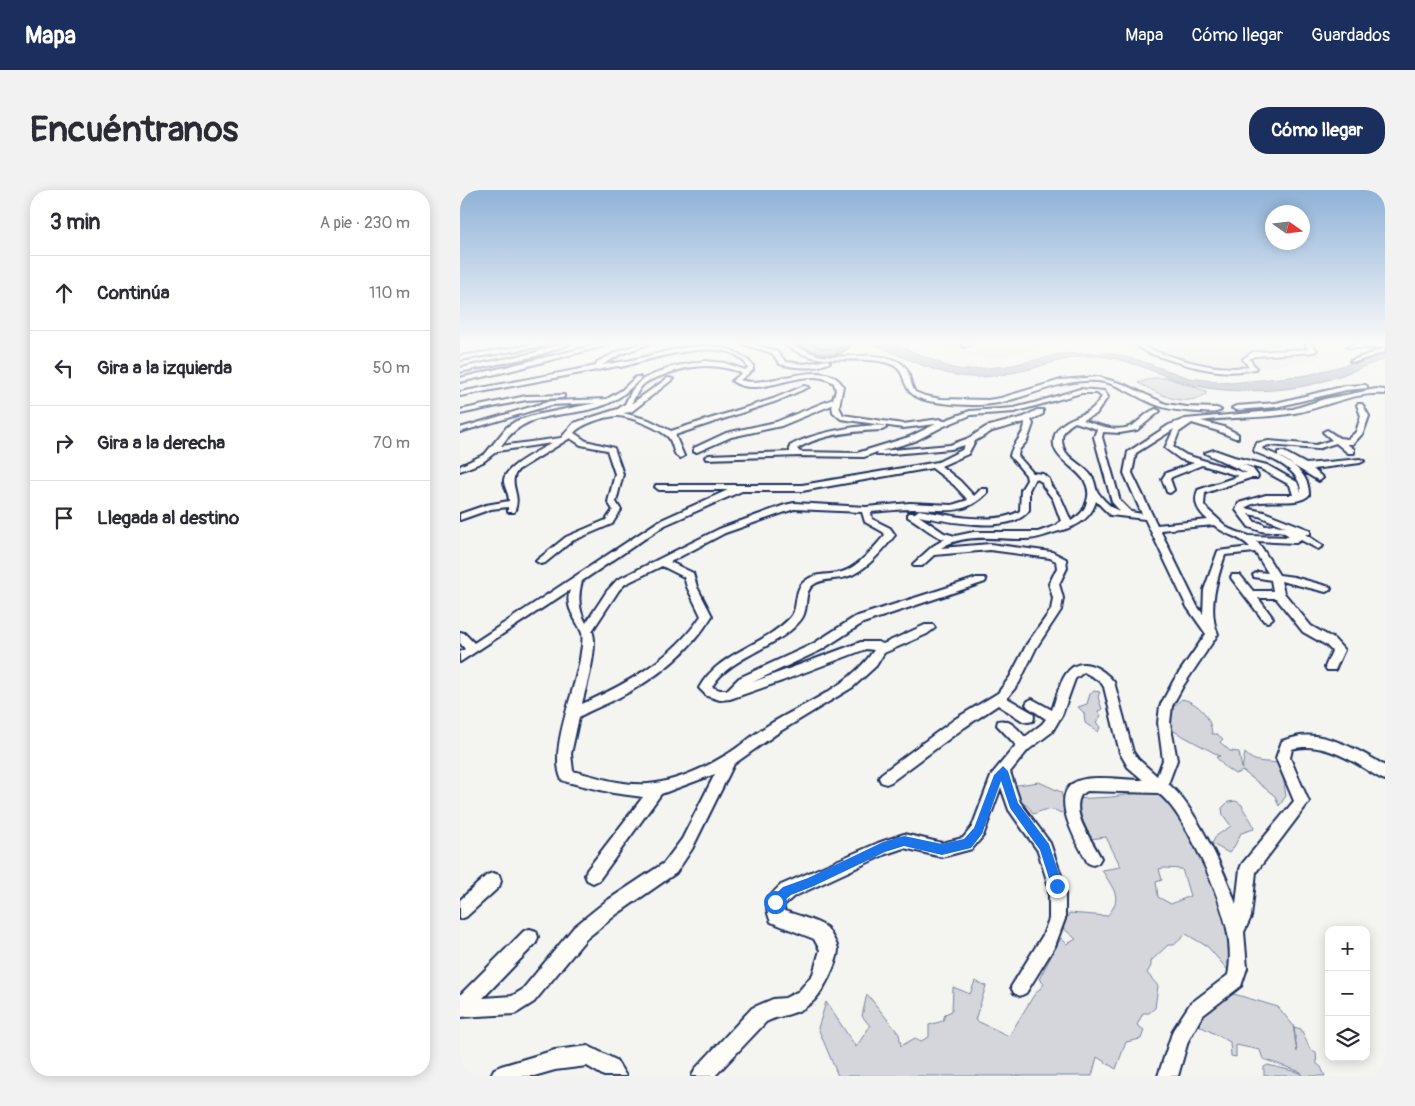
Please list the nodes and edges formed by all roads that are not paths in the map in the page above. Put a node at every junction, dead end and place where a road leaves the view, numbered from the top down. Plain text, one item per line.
1 (508, 385) edge
2 (630, 385) edge
3 (640, 385) edge
4 (664, 385) edge
5 (839, 385) edge
6 (908, 385) edge
7 (1054, 385) edge
8 (1121, 385) edge
9 (1385, 386) edge
10 (806, 387) dead end
11 (1385, 392) edge
12 (460, 394) edge
13 (596, 400) junction
14 (835, 401) junction
15 (1154, 401) junction
16 (610, 402) junction
17 (1140, 403) dead end
18 (1360, 405) dead end
19 (1156, 411) dead end
20 (460, 412) edge
21 (1040, 412) dead end
22 (620, 414) junction
23 (959, 417) junction
24 (1027, 420) junction
25 (1075, 420) junction
26 (1191, 420) junction
27 (589, 421) junction
28 (903, 426) junction
29 (1103, 428) junction
30 (460, 430) edge
31 (1327, 432) dead end
32 (670, 434) junction
33 (1235, 436) dead end
34 (568, 437) junction
35 (1318, 438) dead end
36 (972, 440) junction
37 (1339, 440) junction
38 (1328, 443) junction
39 (1261, 444) junction
40 (494, 449) junction
41 (697, 450) dead end
42 (1341, 450) dead end
43 (1351, 451) dead end
44 (799, 454) junction
45 (857, 455) junction
46 (680, 456) dead end
47 (709, 457) dead end
48 (1360, 461) dead end
49 (1201, 463) junction
50 (934, 465) junction
51 (1304, 467) junction
52 (460, 469) edge
53 (1030, 475) junction
54 (1250, 476) junction
55 (1319, 478) dead end
56 (659, 487) dead end
57 (741, 488) junction
58 (1170, 490) dead end
59 (984, 491) dead end
60 (1094, 494) junction
61 (1298, 498) junction
62 (973, 502) junction
63 (898, 509) junction
64 (866, 510) junction
65 (1240, 510) junction
66 (1130, 515) junction
67 (1149, 516) junction
68 (460, 518) edge
69 (1216, 522) junction
70 (1154, 528) junction
71 (1061, 529) junction
72 (1285, 529) junction
73 (1307, 532) dead end
74 (1265, 534) junction
75 (957, 539) junction
76 (1248, 540) junction
77 (1318, 546) dead end
78 (1257, 549) junction
79 (933, 552) junction
80 (541, 561) dead end
81 (662, 562) junction
82 (918, 564) dead end
83 (1258, 575) dead end
84 (1236, 577) dead end
85 (1276, 577) junction
86 (578, 578) junction
87 (982, 580) dead end
88 (1326, 589) dead end
89 (1279, 594) junction
90 (1250, 595) junction
91 (1268, 618) dead end
92 (929, 628) dead end
93 (1211, 629) junction
94 (586, 630) junction
95 (460, 636) edge
96 (472, 649) junction
97 (880, 650) junction
98 (460, 658) edge
99 (1331, 667) dead end
100 (730, 694) junction
101 (998, 698) junction
102 (1032, 704) dead end
103 (573, 714) junction
104 (1028, 717) dead end
105 (1054, 718) junction
106 (1003, 725) dead end
107 (1023, 746) junction
108 (730, 760) junction
109 (1003, 771) junction
110 (1383, 771) edge
111 (886, 778) dead end
112 (1160, 787) junction
113 (656, 790) junction
114 (1093, 858) dead end
115 (593, 875) dead end
116 (493, 881) dead end
117 (460, 911) edge
118 (1236, 931) junction
119 (530, 938) dead end
120 (1020, 987) dead end
121 (460, 1008) edge
122 (501, 1076) edge
123 (616, 1076) edge
124 (702, 1076) edge
125 (1168, 1076) edge

1 - 12 street
2 - 16 street
3 - 27 street
4 - 22 street
5 - 14 street
6 - 7 street
8 - 15 street
9 - 15 street
10 - 32 street
11 - 26 street
13 - 16 street
13 - 20 street
13 - 30 street
14 - 28 street
14 - 41 street
15 - 17 street
16 - 40 street
18 - 37 street
19 - 29 street
21 - 24 street
22 - 27 street
22 - 32 street
23 - 25 street
23 - 28 street
23 - 45 street
24 - 36 street
24 - 53 street
25 - 29 street
25 - 60 street
26 - 33 street
26 - 49 street
26 - 67 street
27 - 34 street
28 - 44 street
29 - 66 street
31 - 37 street
32 - 46 street
34 - 40 street
34 - 68 street
34 - 80 street
35 - 38 street
36 - 45 street
36 - 50 street
37 - 38 street
37 - 43 street
38 - 39 street
38 - 42 street
39 - 51 street
39 - 61 street
40 - 52 street
44 - 45 street
44 - 47 street
48 - 51 street
49 - 54 street
49 - 58 street
50 - 57 street
50 - 62 street
51 - 55 street
53 - 63 street
53 - 71 street
54 - 61 street
54 - 69 street
56 - 57 street
57 - 86 street
59 - 62 street
60 - 66 street
60 - 71 street
61 - 65 street
62 - 63 street
63 - 64 street
63 - 75 street
64 - 81 street
64 - 100 street
65 - 73 street
65 - 74 street
66 - 67 street
67 - 70 street
69 - 70 street
69 - 76 street
70 - 93 street
71 - 75 street
72 - 74 street
72 - 74 street
72 - 77 street
74 - 76 street
75 - 79 street
76 - 78 street
78 - 85 street
78 - 93 street
79 - 82 street
79 - 101 street
81 - 94 street
81 - 103 street
83 - 85 street
84 - 90 street
85 - 88 street
85 - 89 street
86 - 94 street
86 - 96 street
87 - 100 street
89 - 90 street
89 - 99 street
90 - 91 street
92 - 97 street
93 - 112 street
94 - 103 street
95 - 96 street
96 - 98 street
97 - 100 street
97 - 108 street
101 - 104 street
101 - 111 street
102 - 105 street
103 - 113 street
105 - 107 street
105 - 112 street
106 - 107 street
107 - 109 street
108 - 113 street
108 - 121 street
109 - 120 street
109 - 124 street
110 - 118 street
112 - 114 street
112 - 118 street
113 - 115 street
116 - 117 street
118 - 125 street
119 - 121 street
122 - 123 street

